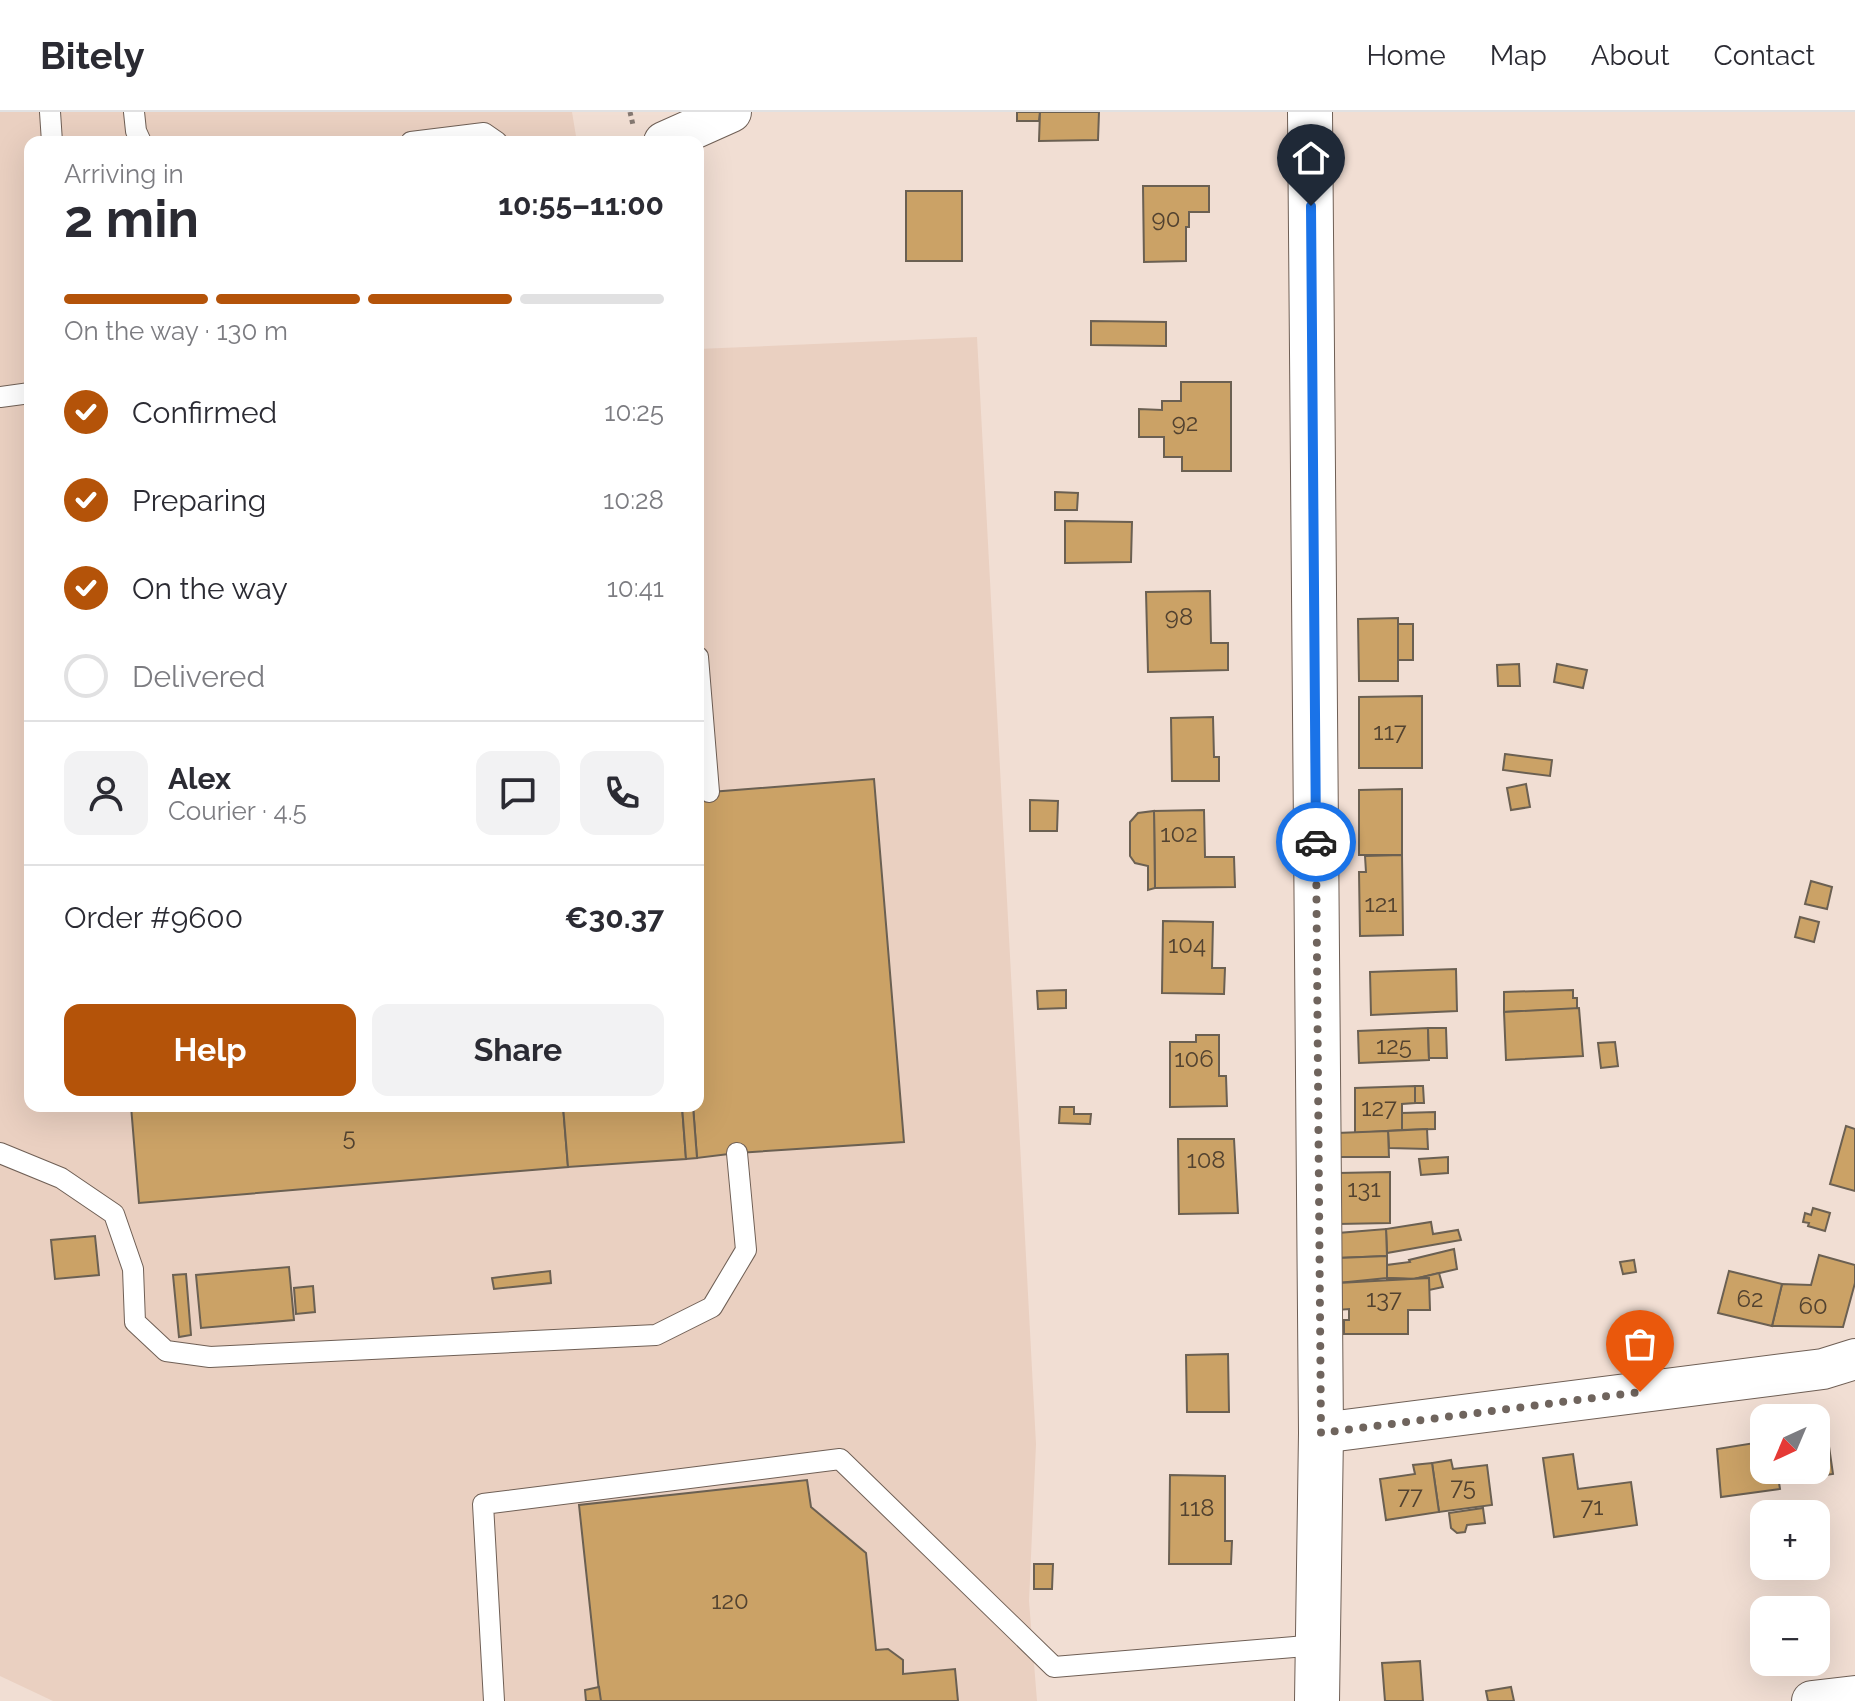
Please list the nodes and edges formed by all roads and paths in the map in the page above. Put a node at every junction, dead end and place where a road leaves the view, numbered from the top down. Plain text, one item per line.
1 (50, 112) edge
2 (134, 112) edge
3 (731, 112) edge
4 (1310, 112) edge
5 (52, 136) edge
6 (138, 136) edge
7 (460, 136) edge
8 (488, 136) edge
9 (677, 136) edge
10 (24, 394) edge
11 (0, 397) edge
12 (704, 731) edge
13 (709, 792) dead end
14 (0, 1153) edge
15 (737, 1153) dead end
16 (1855, 1359) edge
17 (1321, 1433) junction
18 (1318, 1645) junction
19 (1855, 1696) edge
20 (494, 1701) edge
21 (1317, 1701) edge
22 (1812, 1701) edge

1 - 5 lane
2 - 6 lane
3 - 9 street
4 - 17 street
7 - 8 lane
10 - 11 lane
12 - 13 lane
14 - 15 lane
16 - 17 street
17 - 18 street
18 - 20 lane
18 - 21 street
19 - 22 street

